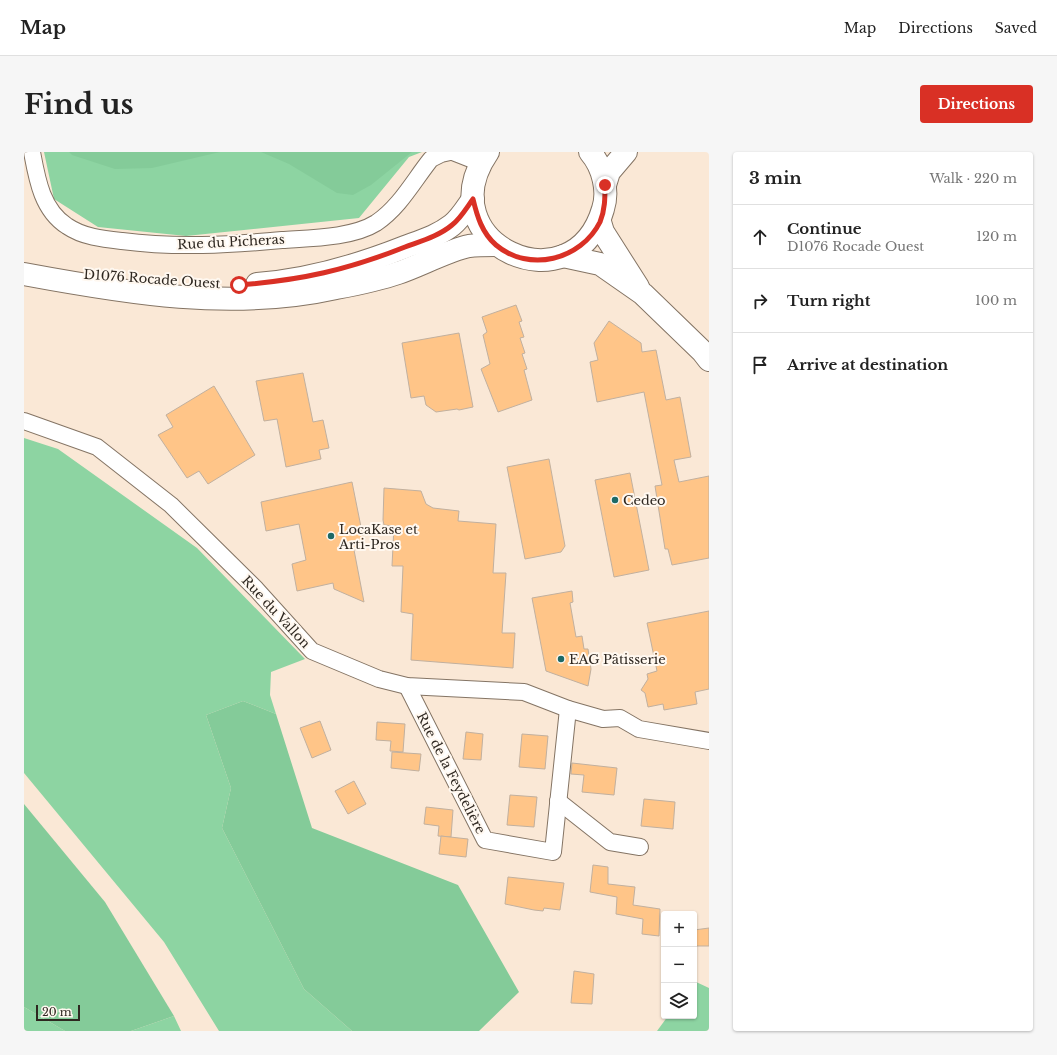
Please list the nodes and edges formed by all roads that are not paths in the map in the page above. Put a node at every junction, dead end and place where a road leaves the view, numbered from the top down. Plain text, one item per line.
1 (32, 152) edge
2 (450, 152) edge
3 (454, 152) edge
4 (590, 152) edge
5 (626, 152) edge
6 (485, 158) edge
7 (605, 185) junction
8 (473, 199) junction
9 (600, 222) junction
10 (496, 245) junction
11 (563, 256) junction
12 (24, 268) edge
13 (24, 274) edge
14 (643, 294) junction
15 (709, 360) edge
16 (24, 421) edge
17 (407, 686) junction
18 (568, 709) junction
19 (709, 741) edge
20 (558, 801) junction
21 (640, 847) dead end

1 - 2 street, Rue du Picheras
3 - 6 street
4 - 7 main road
5 - 7 main road
6 - 8 main road
7 - 9 main road
8 - 10 main road
8 - 12 main road, D1076 Rocade Ouest
9 - 11 main road
9 - 14 main road
10 - 11 main road
10 - 13 main road
11 - 14 main road
14 - 15 main road
16 - 17 street, Rue du Vallon
17 - 18 street, Rue du Vallon
17 - 20 street, Rue de la Feydelière
18 - 19 street, Rue du Vallon
18 - 20 street, Rue de la Feydelière
20 - 21 street

